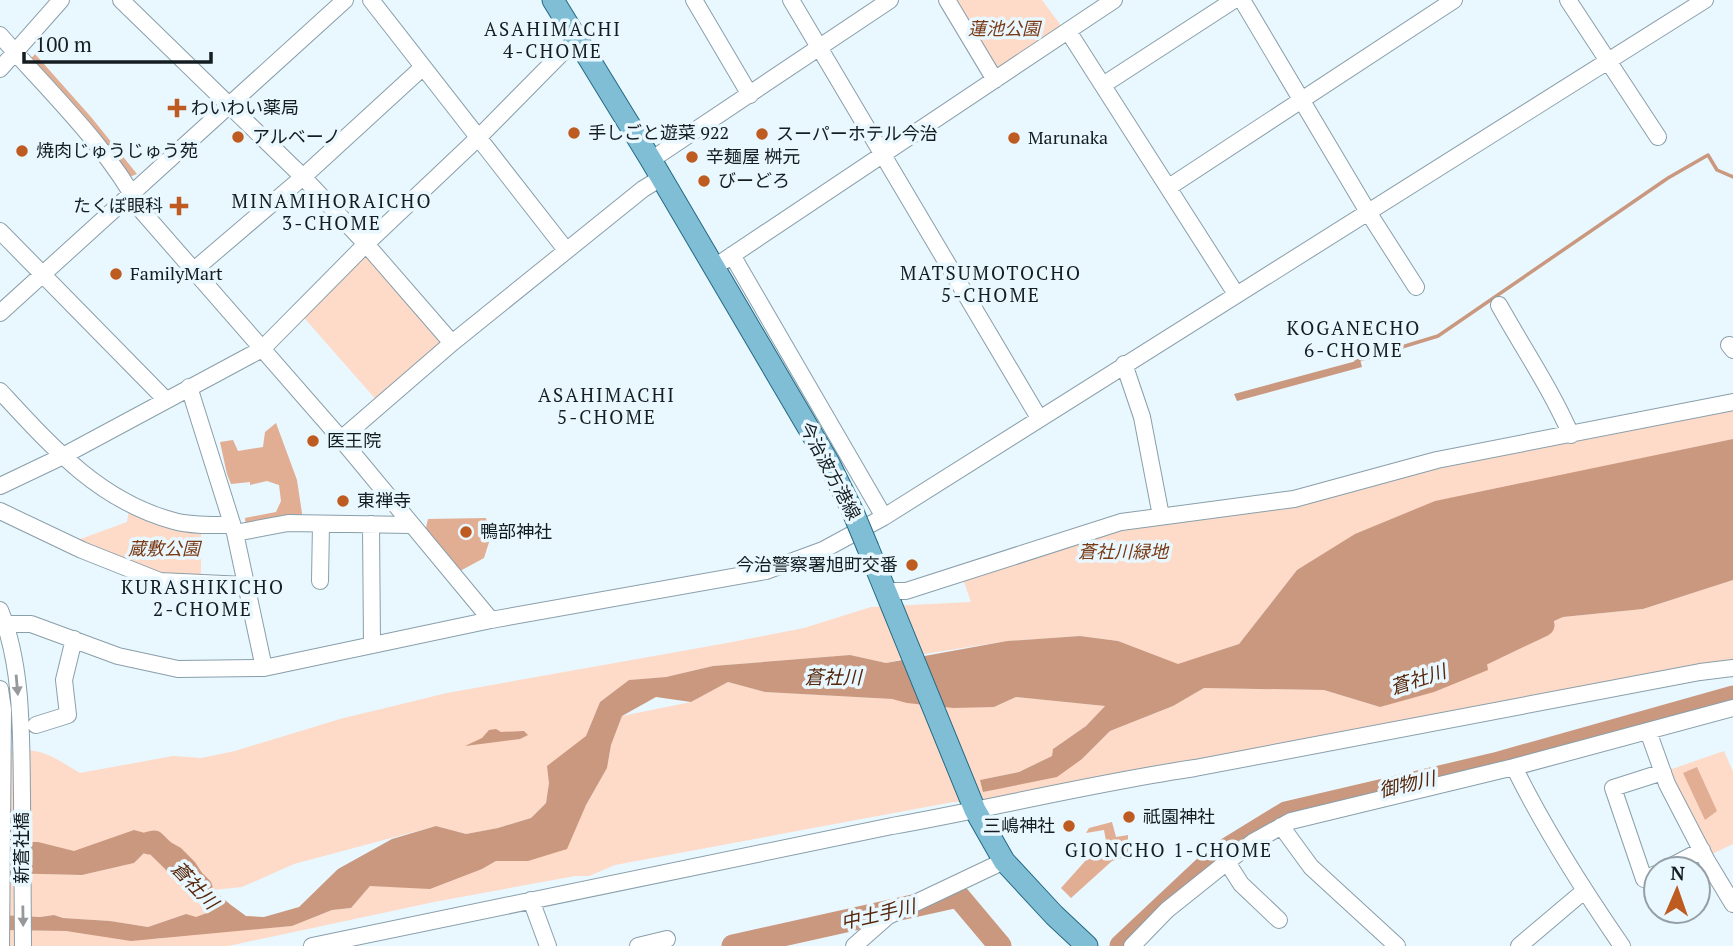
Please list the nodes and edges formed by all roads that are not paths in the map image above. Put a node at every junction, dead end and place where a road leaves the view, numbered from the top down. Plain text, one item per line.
1 (61, 0) edge
2 (121, 0) edge
3 (345, 0) edge
4 (371, 0) edge
5 (553, 0) edge
6 (694, 0) edge
7 (791, 0) edge
8 (890, 0) edge
9 (947, 0) edge
10 (1114, 0) edge
11 (1234, 0) edge
12 (1242, 0) edge
13 (1454, 0) edge
14 (1568, 0) edge
15 (1705, 0) edge
16 (1068, 31) junction
17 (0, 35) edge
18 (578, 40) junction
19 (820, 49) junction
20 (15, 52) junction
21 (1607, 61) junction
22 (423, 67) junction
23 (0, 69) edge
24 (995, 80) junction
25 (1103, 85) junction
26 (750, 95) junction
27 (1302, 100) junction
28 (228, 105) junction
29 (479, 137) junction
30 (1658, 137) dead end
31 (883, 155) junction
32 (656, 169) junction
33 (303, 177) junction
34 (1169, 187) junction
35 (132, 192) junction
36 (1368, 212) junction
37 (0, 231) edge
38 (366, 244) junction
39 (566, 250) junction
40 (732, 255) junction
41 (713, 268) junction
42 (194, 270) junction
43 (42, 274) junction
44 (1416, 287) dead end
45 (1236, 294) junction
46 (1499, 305) dead end
47 (0, 313) edge
48 (452, 343) junction
49 (262, 349) junction
50 (1124, 364) junction
51 (189, 387) junction
52 (0, 391) edge
53 (166, 400) junction
54 (1733, 402) edge
55 (1039, 418) junction
56 (1571, 435) junction
57 (341, 439) junction
58 (61, 457) junction
59 (0, 486) edge
60 (0, 511) edge
61 (1161, 516) junction
62 (884, 517) junction
63 (321, 524) junction
64 (371, 524) junction
65 (411, 525) junction
66 (234, 529) junction
67 (320, 581) dead end
68 (245, 585) junction
69 (887, 599) junction
70 (2, 619) edge
71 (491, 620) junction
72 (74, 639) junction
73 (372, 645) junction
74 (264, 668) junction
75 (1733, 668) edge
76 (0, 689) edge
77 (1733, 708) edge
78 (36, 725) dead end
79 (1648, 731) junction
80 (1514, 767) junction
81 (1663, 772) junction
82 (974, 808) junction
83 (1281, 827) junction
84 (1702, 850) junction
85 (1693, 855) edge
86 (1004, 860) junction
87 (1227, 862) junction
88 (1642, 873) edge
89 (1584, 891) junction
90 (531, 900) junction
91 (1733, 904) edge
92 (1279, 920) dead end
93 (667, 939) dead end
94 (337, 943) edge
95 (1393, 945) edge
96 (1, 946) edge
97 (23, 946) edge
98 (312, 946) edge
99 (548, 946) edge
100 (638, 946) edge
101 (854, 946) edge
102 (1087, 946) edge
103 (1132, 946) edge
104 (1519, 946) edge
105 (1622, 946) edge

1 - 20 street
2 - 28 street
3 - 28 street
4 - 22 street
5 - 18 main road, 今治波方港線
6 - 26 street
7 - 19 street
8 - 19 street
9 - 24 street
10 - 16 street
11 - 25 street
12 - 27 street
13 - 27 street
14 - 21 street
15 - 21 street
16 - 24 street
16 - 25 street
17 - 20 street
18 - 29 street
18 - 32 main road, 今治波方港線
19 - 26 street
19 - 31 street
20 - 23 street
20 - 35 street
21 - 30 street
21 - 36 street
22 - 29 street
22 - 33 street
24 - 31 street
25 - 34 street
26 - 32 street
27 - 34 street
27 - 36 street
28 - 33 street
28 - 35 street
29 - 38 street
29 - 39 street
31 - 40 street
31 - 55 street
32 - 39 street
32 - 41 main road, 今治波方港線
33 - 38 street
33 - 42 street
34 - 45 street
35 - 42 street
35 - 43 street
36 - 44 street
36 - 45 street
37 - 43 street
38 - 48 street
38 - 49 street
39 - 48 street
40 - 41 street
40 - 62 street
41 - 69 main road, 今治波方港線, bridge
42 - 49 street
43 - 47 street
43 - 53 street
45 - 50 street
46 - 56 street
48 - 57 street
49 - 51 street
49 - 57 street
50 - 55 street
50 - 61 street
51 - 53 street
51 - 66 street
52 - 58 street
53 - 58 street
54 - 56 street
55 - 62 street
56 - 61 street
57 - 65 street
58 - 59 street
58 - 66 street
60 - 68 street
61 - 69 street
62 - 71 street
63 - 64 street
63 - 66 street
63 - 67 street
64 - 65 street
64 - 73 street
65 - 71 street
66 - 68 street
68 - 74 street
69 - 82 main road, 今治波方港線
70 - 72 street
70 -> 97 street, 新蒼社橋
71 - 73 street
72 - 74 street
72 - 78 street
73 - 74 street
75 - 82 street
76 - 96 street, 新蒼社橋
77 - 79 street
79 - 80 street
79 - 81 street
80 - 83 street
80 - 89 street
81 - 84 street
81 - 88 street
82 - 86 main road, 今治波方港線
82 - 90 street
83 - 87 street
83 - 95 street
84 - 85 street
84 - 91 street
86 - 101 street
86 - 102 main road, 今治波方港線
87 - 92 street
87 - 103 street
89 - 104 street
89 - 105 street
90 - 94 street
90 - 99 street
93 - 100 street
94 - 98 street

